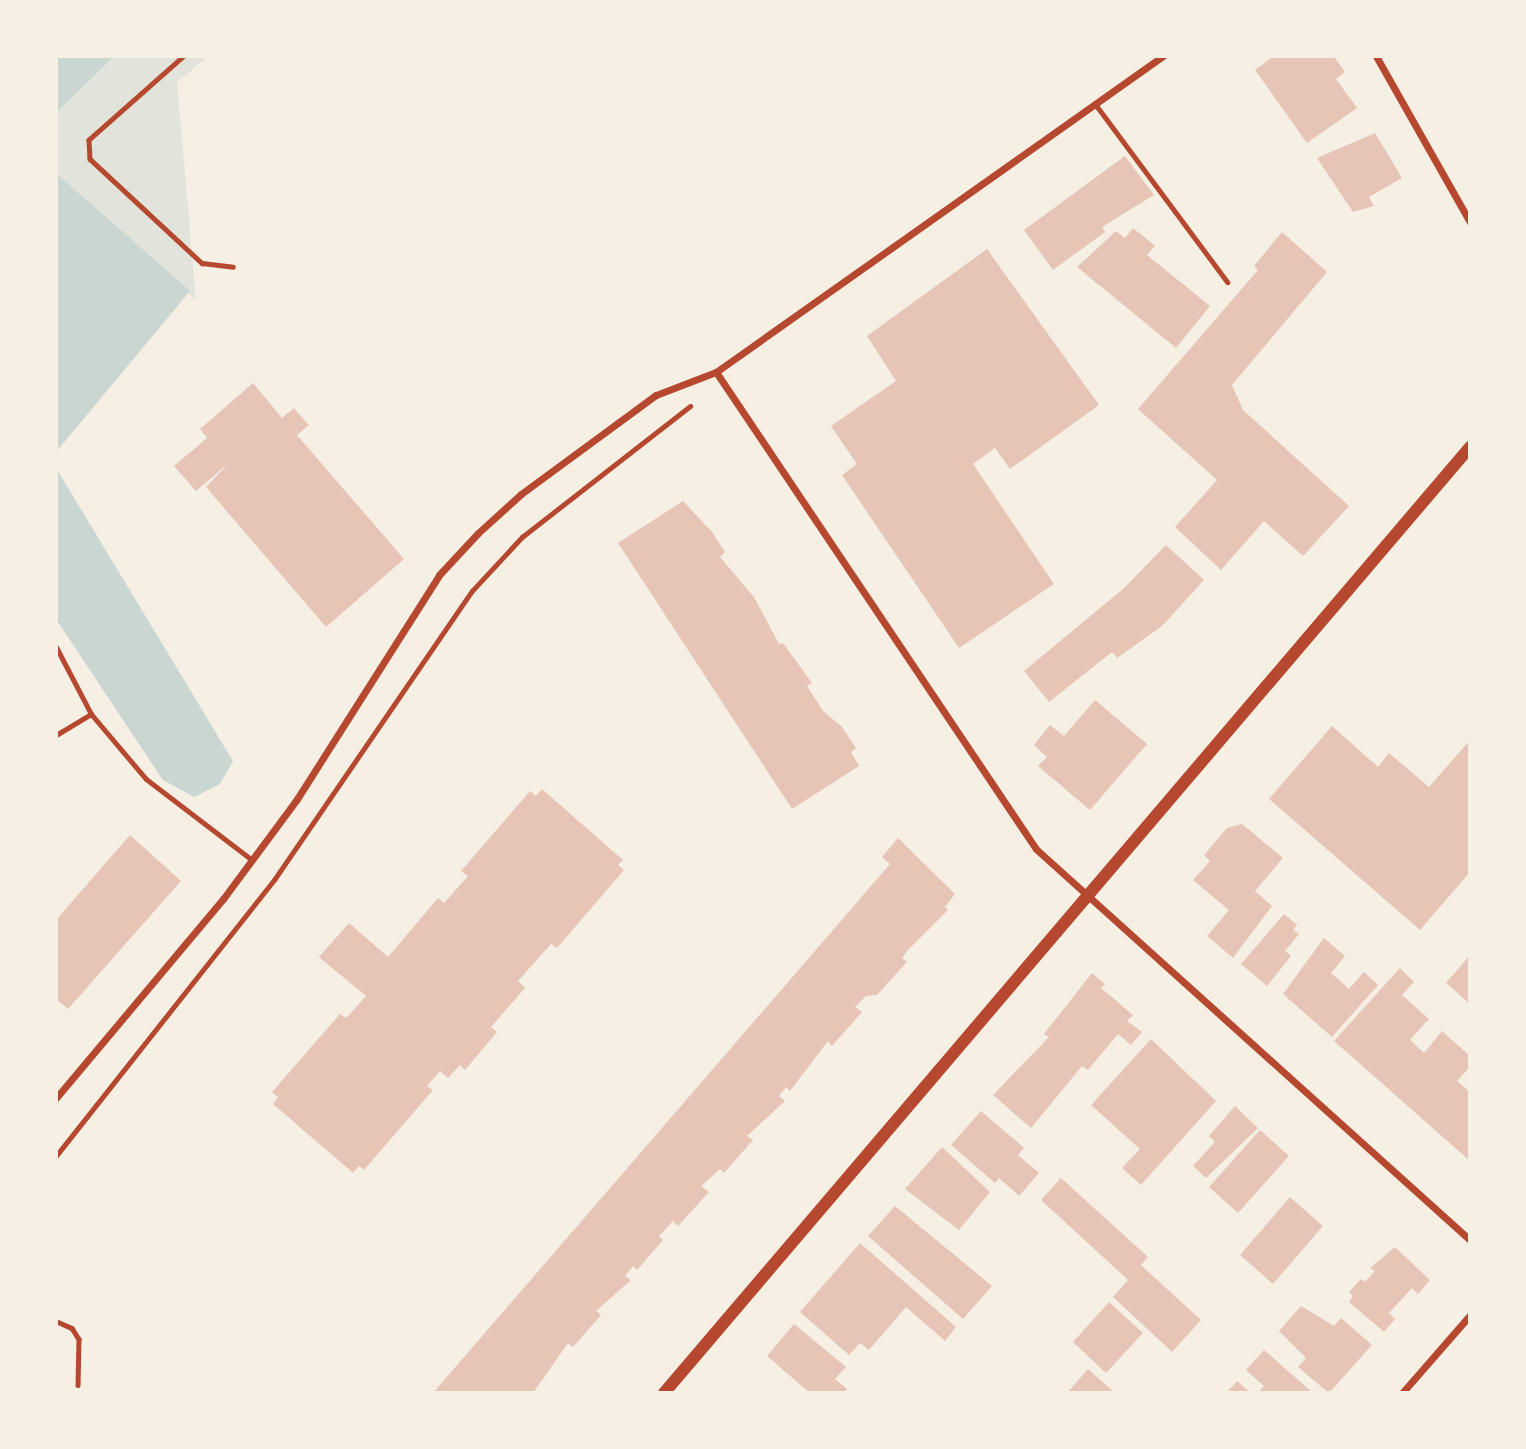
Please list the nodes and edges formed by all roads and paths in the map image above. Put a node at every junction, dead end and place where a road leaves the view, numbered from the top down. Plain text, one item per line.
1 (184, 56) edge
2 (1163, 56) edge
3 (1376, 56) edge
4 (1095, 104) junction
5 (1470, 222) edge
6 (233, 267) dead end
7 (1227, 282) dead end
8 (716, 372) junction
9 (642, 446) dead end
10 (1470, 447) edge
11 (56, 647) edge
12 (91, 714) junction
13 (56, 735) edge
14 (251, 860) junction
15 (1084, 896) junction
16 (56, 1098) edge
17 (56, 1156) edge
18 (1470, 1240) edge
19 (1470, 1315) edge
20 (56, 1321) edge
21 (78, 1385) dead end
22 (664, 1393) edge
23 (1402, 1393) edge

1 - 6 path
2 - 4 street
3 - 5 street
4 - 7 lane
4 - 8 street
8 - 14 street
8 - 15 street
9 - 17 path
10 - 15 street
11 - 12 lane
12 - 13 lane
12 - 14 lane
14 - 16 street
15 - 18 street
15 - 22 street
19 - 23 street
20 - 21 path

